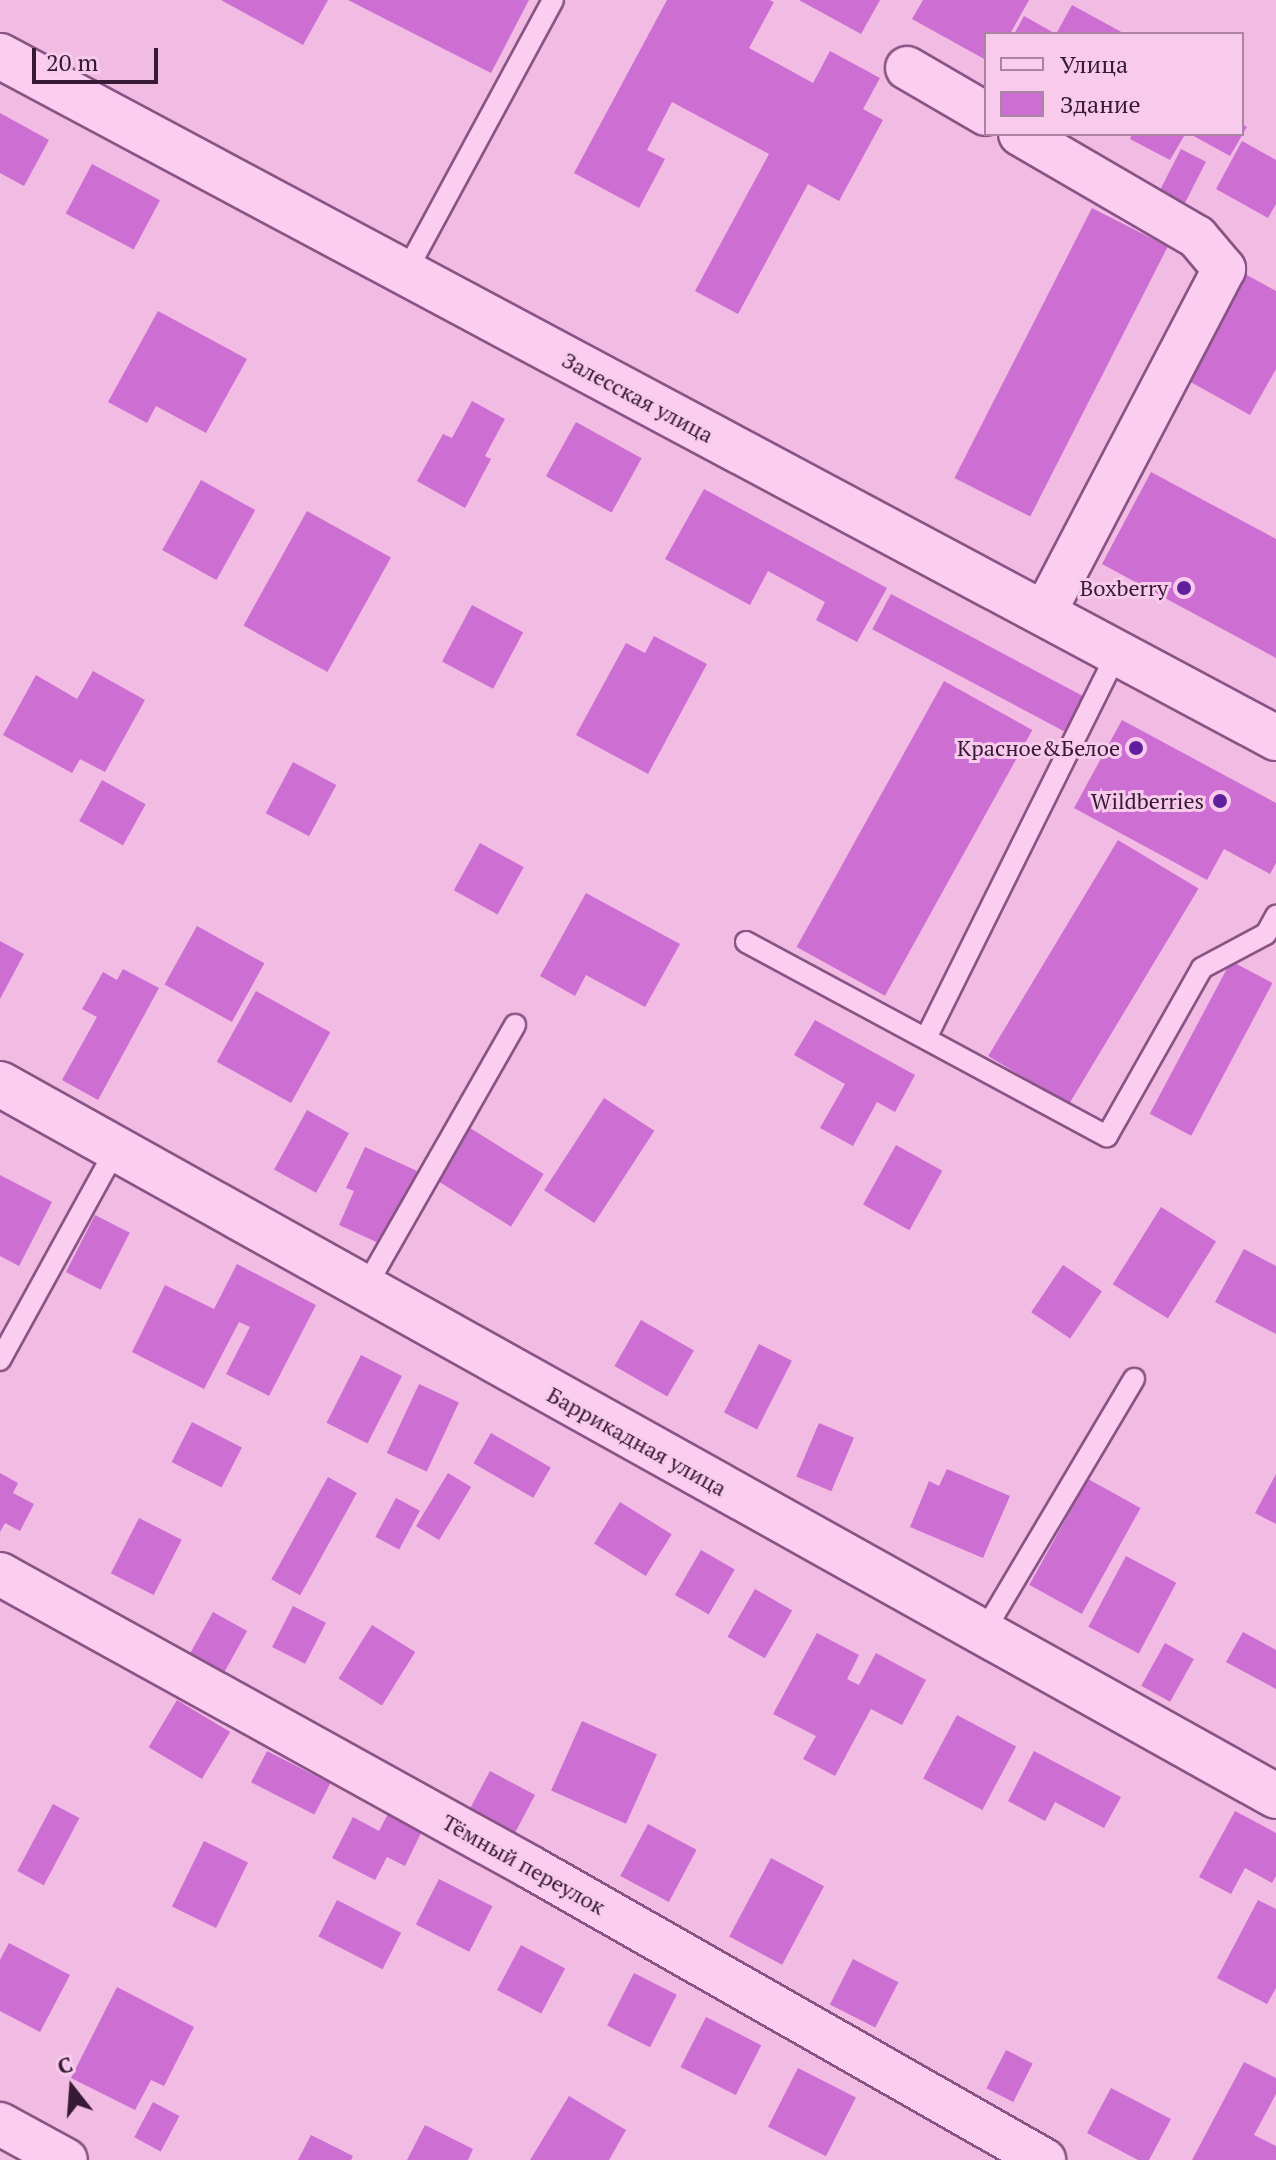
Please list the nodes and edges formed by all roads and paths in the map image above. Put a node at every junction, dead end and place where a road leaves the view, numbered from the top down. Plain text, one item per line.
1 (553, 0) edge
2 (0, 56) edge
3 (907, 68) dead end
4 (984, 113) edge
5 (1023, 136) edge
6 (406, 272) junction
7 (1044, 614) junction
8 (1117, 653) junction
9 (1276, 738) edge
10 (1276, 916) edge
11 (746, 942) dead end
12 (515, 1025) dead end
13 (926, 1038) junction
14 (0, 1084) edge
15 (115, 1151) junction
16 (365, 1288) junction
17 (0, 1360) edge
18 (1134, 1379) dead end
19 (0, 1574) edge
20 (982, 1635) junction
21 (1276, 1796) edge
22 (0, 2124) edge
23 (66, 2160) edge
24 (1044, 2160) edge

1 - 6 lane
2 - 6 street, Залесская улица
3 - 4 street
5 - 7 street
6 - 7 street, Залесская улица
7 - 8 street, Залесская улица
8 - 9 street, Залесская улица
8 - 13 lane
10 - 13 lane
11 - 13 lane
12 - 16 lane
14 - 15 street, Баррикадная улица
15 - 16 street, Баррикадная улица
15 - 17 lane
16 - 20 street, Баррикадная улица
18 - 20 lane
19 - 24 street, Тёмный переулок
20 - 21 street, Баррикадная улица
22 - 23 street

